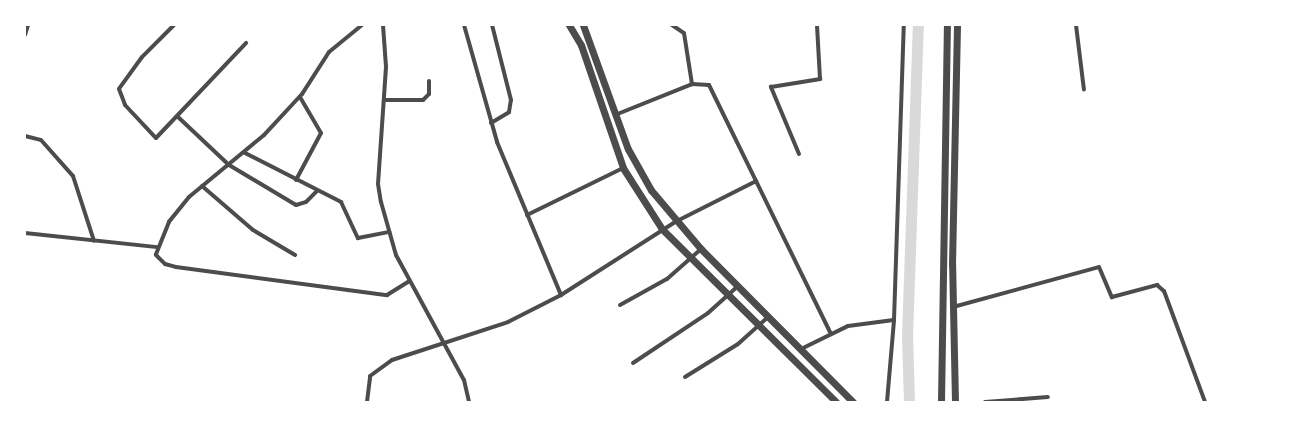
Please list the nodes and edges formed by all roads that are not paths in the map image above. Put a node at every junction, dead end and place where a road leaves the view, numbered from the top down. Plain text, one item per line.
1 (28, 25) edge
2 (174, 25) edge
3 (362, 25) edge
4 (383, 25) edge
5 (464, 25) edge
6 (492, 25) edge
7 (569, 25) edge
8 (583, 25) edge
9 (672, 25) edge
10 (817, 25) edge
11 (904, 25) edge
12 (947, 25) edge
13 (957, 25) edge
14 (1076, 25) edge
15 (25, 32) edge
16 (246, 43) dead end
17 (429, 81) dead end
18 (692, 84) junction
19 (1084, 90) dead end
20 (300, 97) junction
21 (384, 100) junction
22 (615, 115) junction
23 (177, 116) junction
24 (491, 123) junction
25 (25, 136) edge
26 (245, 153) junction
27 (799, 154) dead end
28 (229, 165) junction
29 (623, 168) junction
30 (296, 180) junction
31 (756, 181) junction
32 (202, 186) junction
33 (317, 191) junction
34 (527, 215) junction
35 (675, 222) junction
36 (662, 230) junction
37 (389, 232) junction
38 (25, 233) edge
39 (94, 241) junction
40 (157, 248) junction
41 (701, 249) junction
42 (295, 255) dead end
43 (692, 258) junction
44 (952, 264) junction
45 (941, 266) junction
46 (409, 281) junction
47 (738, 286) junction
48 (560, 295) junction
49 (729, 295) junction
50 (620, 305) dead end
51 (953, 307) junction
52 (768, 316) junction
53 (894, 320) junction
54 (759, 326) junction
55 (831, 334) junction
56 (446, 343) junction
57 (801, 349) junction
58 (632, 363) dead end
59 (685, 377) dead end
60 (1048, 397) dead end
61 (367, 402) edge
62 (469, 402) edge
63 (836, 402) edge
64 (852, 402) edge
65 (887, 402) edge
66 (941, 402) edge
67 (955, 402) edge
68 (985, 402) edge
69 (1205, 402) edge

1 - 15 street
2 - 23 street
3 - 20 street
4 - 21 street
5 - 24 street
6 - 24 street
7 - 29 street
8 - 22 street
9 - 18 street
10 - 27 street
11 - 53 street
12 - 45 street
13 - 44 street
14 - 19 street
16 - 23 street
17 - 21 street
18 - 22 street
18 - 31 street
20 - 26 street
20 - 30 street
21 - 37 street
22 - 35 street
23 - 28 street
24 - 34 street
25 - 39 street
26 - 28 street
26 - 30 street
28 - 32 street
28 - 33 street
29 - 34 street
29 - 36 street
30 - 33 street
31 - 35 street
31 - 55 street
32 - 40 street
32 - 42 street
33 - 37 street
34 - 48 street
35 - 36 street
35 - 41 street
36 - 43 street
36 - 48 street
37 - 46 street
38 - 39 street
39 - 40 street
40 - 46 street
41 - 43 street
41 - 47 street
43 - 49 street
43 - 50 street
44 - 45 street
44 - 51 street
45 - 66 street
46 - 56 street
47 - 49 street
47 - 52 street
48 - 56 street
49 - 54 street
49 - 58 street
51 - 67 street
51 - 69 street
52 - 54 street
52 - 57 street
53 - 55 street
53 - 65 street
54 - 59 street
54 - 63 street
55 - 57 street
56 - 61 street
56 - 62 street
57 - 64 street
60 - 68 street

